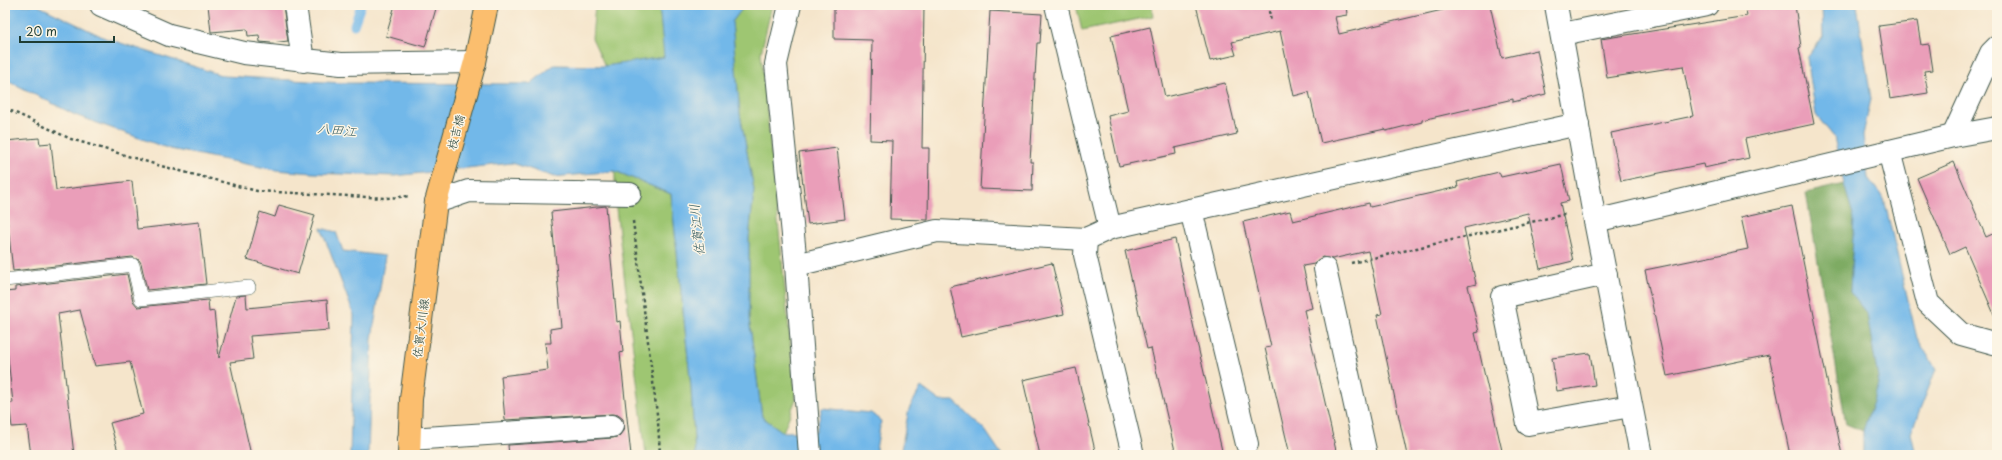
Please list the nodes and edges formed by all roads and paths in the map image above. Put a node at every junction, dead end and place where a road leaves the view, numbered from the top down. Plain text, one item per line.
1 (101, 5) edge
2 (295, 5) edge
3 (487, 5) edge
4 (790, 5) edge
5 (1056, 5) edge
6 (1268, 5) edge
7 (1556, 5) edge
8 (1707, 5) edge
9 (1271, 22) dead end
10 (1562, 34) junction
11 (1997, 47) edge
12 (303, 61) junction
13 (474, 62) junction
14 (5, 108) edge
15 (1578, 124) junction
16 (1997, 128) edge
17 (1953, 136) junction
18 (1881, 153) junction
19 (630, 194) joint
20 (436, 202) junction
21 (1191, 210) junction
22 (1595, 221) junction
23 (1110, 228) junction
24 (1086, 239) junction
25 (796, 264) junction
26 (1325, 269) joint
27 (1606, 274) junction
28 (5, 280) edge
29 (249, 287) dead end
30 (1997, 344) edge
31 (1631, 406) junction
32 (612, 426) dead end
33 (1248, 444) dead end
34 (409, 447) edge
35 (660, 455) edge
36 (810, 455) edge
37 (1133, 455) edge
38 (1366, 455) edge
39 (1641, 455) edge

1 - 12 street
2 - 12 street
3 - 13 main road
4 - 25 street
5 - 23 street
6 - 9 path
7 - 10 street
8 - 10 street
10 - 15 street
11 - 17 street
12 - 13 street
13 - 20 main road, 枝吉橋
14 - 20 path
15 - 21 street
15 - 22 street
16 - 17 street
17 - 18 street
18 - 22 street
18 - 30 street
19 - 20 street
19 - 35 path
20 - 34 main road, 佐賀大川線
21 - 23 street
21 - 33 street
22 - 26 path
22 - 27 street
23 - 24 street
24 - 25 street
24 - 37 street
25 - 36 street
26 - 38 street
27 - 31 street
27 - 31 street
28 - 29 lane
31 - 39 street
32 - 34 street

